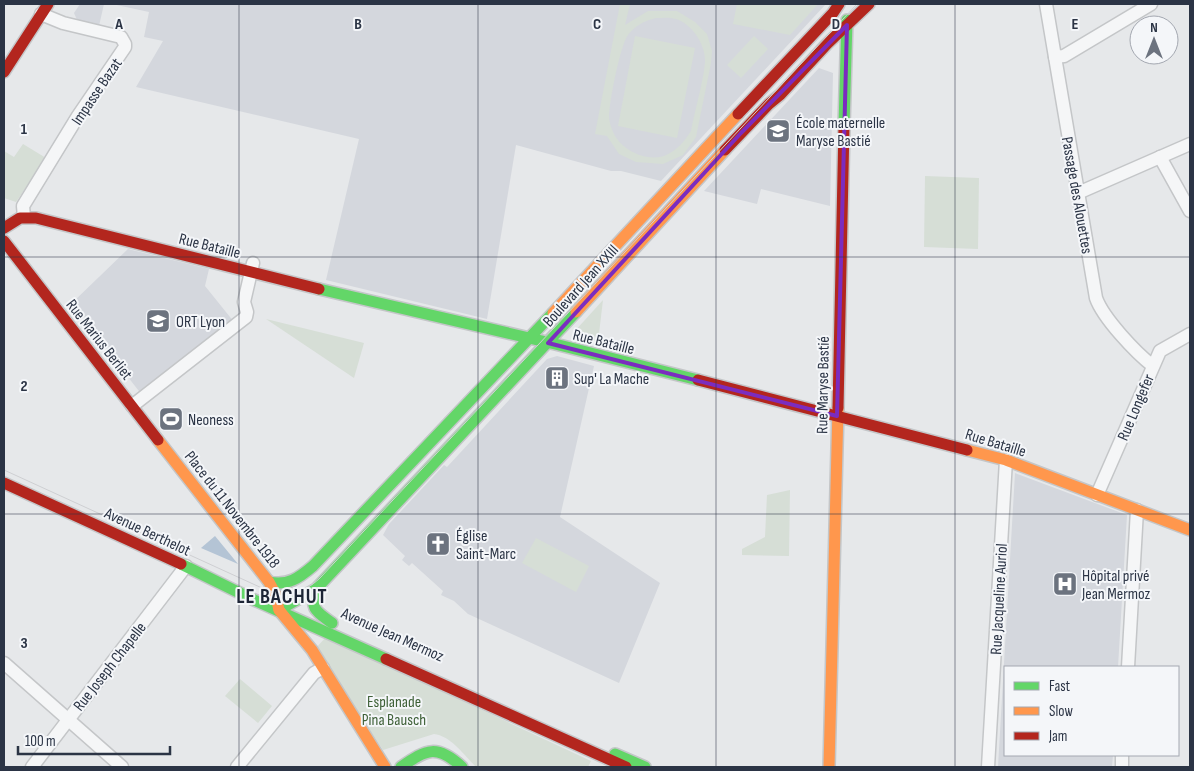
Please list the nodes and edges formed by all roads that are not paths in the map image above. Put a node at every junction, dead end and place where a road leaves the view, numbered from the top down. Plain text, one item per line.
1 (839, 4) edge
2 (848, 4) edge
3 (869, 4) edge
4 (1046, 4) edge
5 (1151, 4) edge
6 (45, 9) edge
7 (847, 25) junction
8 (1055, 58) junction
9 (4, 72) edge
10 (1190, 144) edge
11 (1160, 158) junction
12 (1078, 193) junction
13 (1190, 211) edge
14 (24, 217) junction
15 (4, 228) edge
16 (4, 241) edge
17 (252, 267) junction
18 (1190, 334) edge
19 (530, 339) junction
20 (548, 343) junction
21 (1153, 366) junction
22 (132, 406) junction
23 (837, 416) junction
24 (171, 456) joint
25 (1006, 460) junction
26 (4, 483) edge
27 (1097, 495) junction
28 (1137, 510) junction
29 (1190, 530) edge
30 (186, 566) junction
31 (303, 576) junction
32 (269, 582) junction
33 (316, 589) junction
34 (279, 610) junction
35 (332, 623) junction
36 (4, 663) edge
37 (1128, 666) edge
38 (318, 671) junction
39 (68, 720) junction
40 (348, 729) dead end
41 (32, 767) edge
42 (122, 767) edge
43 (237, 767) edge
44 (385, 767) edge
45 (401, 767) edge
46 (462, 767) edge
47 (626, 767) edge
48 (644, 767) edge
49 (829, 767) edge
50 (988, 767) edge

1 - 19 main road, Boulevard Jean XXIII
2 - 7 main road, Rue Maryse Bastié
3 - 7 main road, Boulevard Jean XXIII
4 - 8 street, Passage des Alouettes
5 - 8 street
6 - 9 main road
6 - 14 street, Impasse Bazat
7 - 20 main road, Boulevard Jean XXIII
7 - 23 main road, Rue Maryse Bastié
8 - 12 street, Passage des Alouettes
10 - 11 street
11 - 12 street
11 - 13 street
12 - 21 street, Passage des Alouettes
14 - 15 main road
14 - 17 main road, Rue Bataille
16 - 22 main road, Rue Marius Berliet
17 - 19 main road, Rue Bataille
17 - 22 street
18 - 21 street, Rue Longefer
19 - 20 main road, Rue Bataille
19 - 31 main road, Boulevard Jean XXIII
20 - 23 main road, Rue Bataille
20 - 33 main road, Boulevard Jean XXIII
21 - 27 street, Rue Longefer
22 - 24 main road, Rue Marius Berliet
23 - 25 main road, Rue Bataille
23 - 49 main road, Rue Maryse Bastié
24 - 32 main road, Place du 11 Novembre 1918
25 - 27 main road, Rue Bataille
25 - 50 street, Rue Jacqueline Auriol
26 - 30 main road, Avenue Berthelot
27 - 28 main road, Rue Bataille
28 - 29 main road, Rue Bataille
28 - 37 street
30 - 34 main road, Avenue Berthelot
30 - 39 street, Rue Joseph Chapelle
31 - 32 main road, Boulevard Jean XXIII
31 - 34 main road, Boulevard Jean XXIII
32 - 34 main road, Place du 11 Novembre 1918
33 - 34 main road, Boulevard Jean XXIII
33 - 35 main road
34 - 35 main road, Avenue Jean Mermoz
34 - 38 main road, Place du 11 Novembre 1918
34 - 47 main road, Avenue Jean Mermoz
35 - 48 main road, Avenue Jean Mermoz
36 - 39 street
38 - 40 main road
38 - 43 street
38 - 44 main road
39 - 41 street, Rue Joseph Chapelle
39 - 42 street
45 - 46 main road

